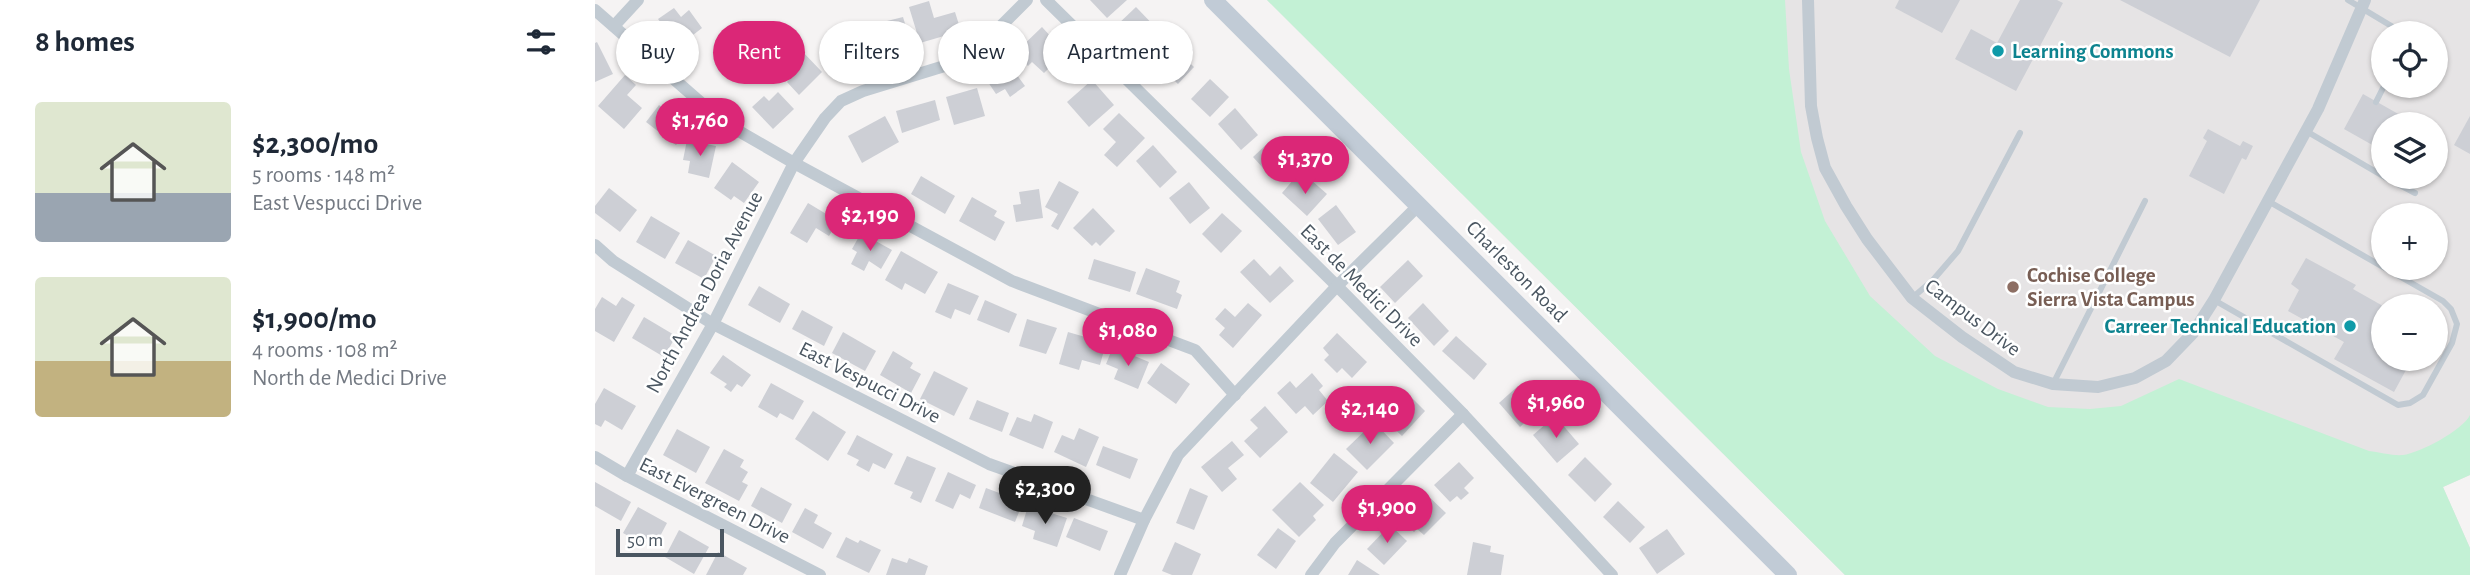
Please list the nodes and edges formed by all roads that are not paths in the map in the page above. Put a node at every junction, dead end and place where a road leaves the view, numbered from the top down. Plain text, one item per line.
1 (638, 0) edge
2 (1027, 0) edge
3 (1046, 0) edge
4 (1213, 0) edge
5 (1808, 0) edge
6 (2348, 0) edge
7 (2363, 4) edge
8 (595, 10) edge
9 (2386, 21) edge
10 (614, 26) junction
11 (2379, 98) edge
12 (2377, 102) dead end
13 (2306, 131) junction
14 (2021, 133) dead end
15 (794, 163) junction
16 (2371, 168) edge
17 (2408, 189) edge
18 (2415, 193) dead end
19 (2145, 201) dead end
20 (2268, 201) junction
21 (1419, 205) junction
22 (595, 245) edge
23 (2371, 260) edge
24 (2407, 280) edge
25 (1337, 286) junction
26 (1912, 298) junction
27 (2214, 300) junction
28 (713, 324) junction
29 (2053, 384) junction
30 (1235, 396) junction
31 (1463, 414) junction
32 (595, 457) edge
33 (627, 476) junction
34 (1144, 520) junction
35 (820, 575) edge
36 (1120, 575) edge
37 (1311, 575) edge
38 (1612, 575) edge
39 (1788, 575) edge

1 - 10 street
2 - 15 street, North Andrea Doria Avenue
3 - 25 street, East de Medici Drive
4 - 21 main road, Charleston Road
5 - 26 street, Campus Drive
6 - 7 lane
7 - 9 lane
7 - 13 street, Campus Drive
8 - 10 street
10 - 15 street
11 - 12 lane
13 - 16 lane
13 - 20 street, Campus Drive
14 - 26 lane
15 - 28 street, North Andrea Doria Avenue
15 - 30 street
17 - 18 lane
19 - 29 lane
20 - 23 lane
20 - 27 street, Campus Drive
21 - 25 street
21 - 39 main road, Charleston Road
22 - 28 street, East Vespucci Drive
24 - 27 lane
25 - 30 street
25 - 31 street, East de Medici Drive
26 - 29 street, Campus Drive
27 - 29 street, Campus Drive
28 - 33 street, North Andrea Doria Avenue
28 - 34 street, East Vespucci Drive
30 - 34 street
31 - 37 street
31 - 38 street, East de Medici Drive
32 - 33 street, East Evergreen Drive
33 - 35 street, East Evergreen Drive
34 - 36 street

